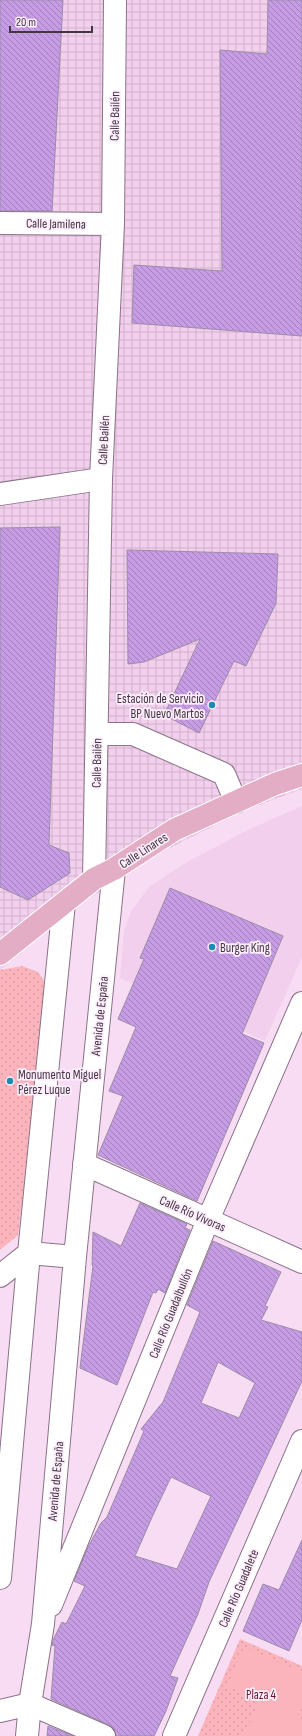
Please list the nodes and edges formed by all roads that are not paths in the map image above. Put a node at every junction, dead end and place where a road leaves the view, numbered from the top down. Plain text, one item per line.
1 (115, 0) edge
2 (0, 223) edge
3 (113, 224) junction
4 (101, 479) junction
5 (0, 494) edge
6 (97, 734) junction
7 (302, 775) edge
8 (236, 802) junction
9 (114, 870) junction
10 (94, 879) junction
11 (64, 903) junction
12 (0, 954) edge
13 (302, 1003) edge
14 (84, 1164) junction
15 (208, 1220) junction
16 (29, 1253) junction
17 (75, 1258) junction
18 (302, 1262) edge
19 (0, 1276) edge
20 (302, 1440) edge
21 (0, 1578) edge
22 (43, 1624) junction
23 (30, 1704) junction
24 (0, 1711) edge
25 (27, 1736) edge
26 (104, 1736) edge
27 (174, 1736) edge

1 - 3 street, Calle Bailén
2 - 3 street, Calle Jamilena
3 - 4 street, Calle Bailén
4 - 5 street
4 - 6 street, Calle Bailén
6 - 8 street
6 - 10 street, Calle Bailén
7 - 8 main road, Calle Linares
8 - 9 main road, Calle Linares
9 - 10 main road, Calle Linares
9 - 14 street, Avenida de España
10 - 11 main road, Calle Linares
11 - 12 main road, Calle Linares
11 - 16 street
13 - 15 street, Calle Río Guadalbullón
14 - 15 street, Calle Río Vívoras
14 - 17 street, Avenida de España
15 - 18 street, Calle Río Vívoras
15 - 22 street, Calle Río Guadalbullón
16 - 17 street
16 - 19 street
16 - 21 street
17 - 22 street, Avenida de España
20 - 27 street, Calle Río Guadalete
22 - 23 street, Avenida de España
23 - 24 street
23 - 25 street, Avenida de España
23 - 26 street

